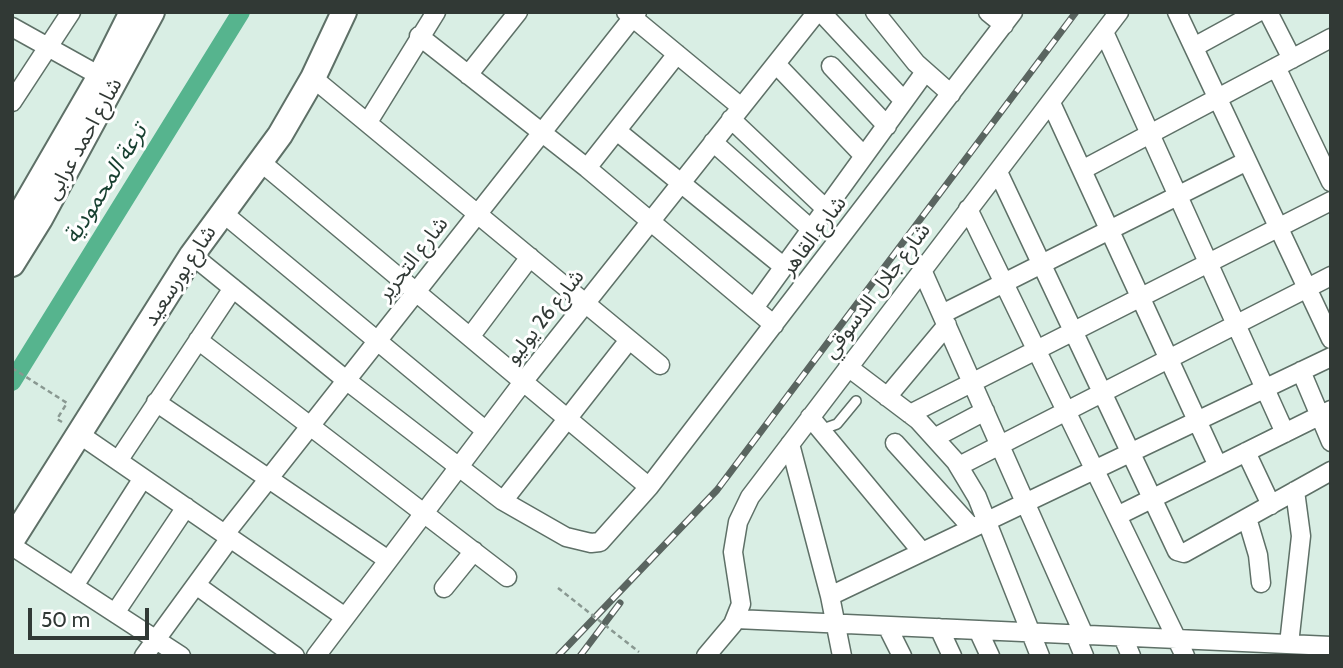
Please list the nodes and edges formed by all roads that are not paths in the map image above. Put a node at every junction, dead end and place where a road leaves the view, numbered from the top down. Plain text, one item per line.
1 (71, 12) edge
2 (152, 12) edge
3 (344, 12) edge
4 (436, 12) edge
5 (517, 12) edge
6 (875, 12) edge
7 (988, 12) edge
8 (1119, 12) edge
9 (1177, 12) edge
10 (1258, 12) edge
11 (1268, 12) edge
12 (816, 13) edge
13 (632, 14) edge
14 (1008, 18) edge
15 (133, 26) edge
16 (12, 27) edge
17 (1104, 32) junction
18 (419, 36) junction
19 (1330, 40) edge
20 (48, 47) junction
21 (1194, 47) junction
22 (677, 54) junction
23 (1292, 59) junction
24 (776, 64) junction
25 (831, 66) dead end
26 (1276, 67) junction
27 (925, 72) junction
28 (468, 75) junction
29 (100, 76) junction
30 (313, 78) junction
31 (951, 94) junction
32 (1218, 98) junction
33 (12, 102) edge
34 (904, 102) junction
35 (1051, 103) junction
36 (736, 113) junction
37 (368, 122) junction
38 (887, 125) junction
39 (617, 131) junction
40 (542, 132) junction
41 (1150, 134) junction
42 (713, 142) junction
43 (864, 156) junction
44 (1247, 161) junction
45 (262, 163) junction
46 (587, 168) junction
47 (1082, 170) junction
48 (998, 172) junction
49 (681, 181) junction
50 (1331, 182) edge
51 (1178, 196) junction
52 (1331, 201) edge
53 (968, 209) junction
54 (827, 210) junction
55 (223, 212) junction
56 (478, 214) junction
57 (26, 219) edge
58 (650, 219) junction
59 (1278, 228) junction
60 (812, 230) junction
61 (1110, 230) junction
62 (192, 255) junction
63 (530, 257) junction
64 (1208, 263) junction
65 (12, 264) edge
66 (1041, 264) junction
67 (784, 267) junction
68 (922, 270) junction
69 (1331, 276) edge
70 (1004, 283) junction
71 (233, 288) junction
72 (1307, 289) junction
73 (416, 291) junction
74 (1141, 298) junction
75 (585, 303) junction
76 (754, 308) junction
77 (944, 319) junction
78 (1236, 325) junction
79 (774, 326) junction
80 (1074, 332) junction
81 (470, 337) junction
82 (1331, 339) edge
83 (198, 340) junction
84 (629, 340) junction
85 (377, 341) junction
86 (1037, 351) junction
87 (1331, 357) edge
88 (1169, 359) junction
89 (660, 365) dead end
90 (848, 367) junction
91 (1301, 372) junction
92 (346, 380) junction
93 (523, 382) junction
94 (972, 383) junction
95 (1265, 389) junction
96 (1102, 393) junction
97 (887, 397) junction
98 (856, 401) dead end
99 (156, 402) junction
100 (985, 411) junction
101 (1066, 411) junction
102 (1325, 412) edge
103 (911, 414) junction
104 (567, 419) junction
105 (1197, 421) junction
106 (815, 424) junction
107 (310, 426) junction
108 (486, 431) junction
109 (1285, 433) junction
110 (79, 434) junction
111 (936, 437) junction
112 (1331, 442) edge
113 (895, 443) dead end
114 (790, 444) junction
115 (1000, 445) junction
116 (1246, 452) junction
117 (1131, 453) junction
118 (118, 461) junction
119 (959, 466) junction
120 (1218, 466) junction
121 (459, 467) junction
122 (1095, 470) junction
123 (1331, 471) edge
124 (143, 478) junction
125 (268, 479) junction
126 (649, 487) junction
127 (1295, 491) junction
128 (1153, 498) junction
129 (503, 501) junction
130 (1026, 503) junction
131 (1271, 505) junction
132 (186, 508) junction
133 (424, 513) junction
134 (1117, 516) junction
135 (1247, 518) junction
136 (979, 525) junction
137 (227, 536) junction
138 (12, 540) edge
139 (12, 546) edge
140 (474, 551) junction
141 (922, 552) junction
142 (388, 561) junction
143 (507, 577) dead end
144 (1261, 583) dead end
145 (196, 585) junction
146 (74, 586) junction
147 (444, 588) dead end
148 (830, 596) junction
149 (115, 613) junction
150 (345, 617) junction
151 (736, 619) junction
152 (835, 623) junction
153 (887, 626) junction
154 (939, 628) junction
155 (978, 630) junction
156 (1030, 632) junction
157 (1080, 634) junction
158 (1123, 637) junction
159 (156, 640) junction
160 (1289, 644) junction
161 (1181, 648) edge
162 (1326, 649) edge
163 (711, 653) edge
164 (144, 656) edge
165 (181, 656) edge
166 (295, 656) edge
167 (316, 656) edge
168 (842, 656) edge
169 (902, 656) edge
170 (952, 656) edge
171 (990, 656) edge
172 (1040, 656) edge
173 (1084, 656) edge
174 (1131, 656) edge

1 - 20 street
2 - 15 main road, شارع احمد عرابى
3 - 30 main road, شارع بورسعيد
4 - 18 street
5 - 28 street
6 - 27 street
7 - 14 street
8 - 17 street, شارع جلال الدسوقي
9 - 21 street
10 - 21 street
11 - 23 street
12 - 24 street, شارع 26 يوليو
12 - 34 street
13 - 22 street
13 - 40 street, شارع التحرير
14 - 31 street, شارع القاهر
15 - 29 main road, شارع احمد عرابى
15 - 57 main road, شارع احمد عرابى
16 - 20 street
17 - 35 street, شارع جلال الدسوقي
17 - 41 street
18 - 28 street
18 - 37 street
19 - 23 street
20 - 29 street
20 - 33 street
21 - 32 street
22 - 36 street
22 - 39 street
23 - 26 street
24 - 36 street, شارع 26 يوليو
24 - 43 street
25 - 38 street
26 - 32 street
26 - 50 street
27 - 31 street
27 - 34 street, شارع القاهر
28 - 40 street
29 - 57 main road, شارع احمد عرابى
30 - 37 street
30 - 45 main road, شارع بورسعيد
31 - 79 street, شارع القاهر
32 - 41 street
32 - 44 street
34 - 38 street, شارع القاهر
35 - 47 street
35 - 48 street, شارع جلال الدسوقي
36 - 42 street, شارع 26 يوليو
36 - 54 street
37 - 56 street
38 - 43 street, شارع القاهر
39 - 46 street
39 - 49 street
40 - 46 street
40 - 56 street, شارع التحرير
41 - 47 street
41 - 51 street
42 - 49 street, شارع 26 يوليو
42 - 60 street
43 - 54 street, شارع القاهر
44 - 51 street
44 - 59 street
45 - 55 main road, شارع بورسعيد
45 - 73 street
46 - 58 street
47 - 61 street
48 - 53 street, شارع جلال الدسوقي
48 - 66 street
49 - 58 street, شارع 26 يوليو
49 - 67 street
51 - 61 street
51 - 64 street
52 - 59 street
53 - 68 street, شارع جلال الدسوقي
53 - 70 street
54 - 60 street, شارع القاهر
55 - 62 main road, شارع بورسعيد
55 - 85 street
56 - 63 street
56 - 73 street, شارع التحرير
57 - 65 main road, شارع احمد عرابى
58 - 75 street, شارع 26 يوليو
58 - 76 street
59 - 64 street
59 - 72 street
60 - 67 street, شارع القاهر
61 - 66 street
61 - 74 street
62 - 71 street, شارع القاهر
62 - 110 main road, شارع بورسعيد
63 - 75 street
63 - 81 street
64 - 74 street
64 - 78 street
66 - 70 street
66 - 80 street
67 - 76 street, شارع القاهر
68 - 77 street
68 - 90 street, شارع جلال الدسوقي
69 - 72 street
70 - 77 street
70 - 86 street
71 - 83 street
71 - 92 street, شارع القاهر
72 - 78 street
72 - 82 street
73 - 81 street
73 - 85 street, شارع التحرير
74 - 80 street
74 - 88 street
75 - 84 street
75 - 93 street, شارع 26 يوليو
76 - 79 street
77 - 94 street
77 - 97 street
78 - 88 street
78 - 95 street
79 - 126 street, شارع القاهر
80 - 86 street
80 - 96 street
81 - 93 street
83 - 99 street
83 - 107 street
84 - 89 street
84 - 104 street
85 - 92 street, شارع التحرير
85 - 108 street
86 - 94 street
86 - 101 street
87 - 91 street
88 - 96 street
88 - 105 street
90 - 97 street
90 - 106 street, شارع جلال الدسوقي
91 - 95 street
91 - 102 street
92 - 107 street, شارع التحرير
92 - 121 street, شارع القاهر
93 - 104 street
93 - 108 street, شارع 26 يوليو
94 - 100 street
94 - 103 street
95 - 105 street
95 - 109 street
96 - 101 street
96 - 117 street
97 - 103 street
98 - 106 lane
99 - 118 street
99 - 125 street
100 - 111 street
100 - 115 street
101 - 115 street
101 - 122 street
102 - 109 street
102 - 112 street
103 - 111 street
104 - 126 street
104 - 129 street
105 - 117 street
105 - 120 street
106 - 114 street, شارع جلال الدسوقي
106 - 141 street
107 - 125 street, شارع التحرير
107 - 133 street
108 - 121 street, شارع 26 يوليو
109 - 116 street
110 - 118 street
110 - 138 main road, شارع بورسعيد
111 - 119 street
113 - 136 street
114 - 148 street
114 - 151 street, شارع جلال الدسوقي
115 - 119 street
115 - 130 street
116 - 120 street
116 - 131 street
117 - 122 street
117 - 128 street
118 - 124 street
119 - 136 street
120 - 128 street
121 - 129 street, شارع القاهر
121 - 133 street, شارع 26 يوليو
122 - 130 street
122 - 134 street
123 - 127 street
124 - 132 street
124 - 146 street
125 - 137 street, شارع التحرير
125 - 142 street
126 - 129 street, شارع القاهر
127 - 131 street
127 - 160 street
128 - 134 street
128 - 135 street
130 - 136 street
130 - 157 street
131 - 135 street
132 - 137 street
132 - 149 street
133 - 140 street
133 - 142 street, شارع 26 يوليو
134 - 161 street
135 - 144 street
136 - 141 street
136 - 156 street
137 - 145 street, شارع التحرير
137 - 150 street
139 - 146 street
140 - 143 street
140 - 147 street
141 - 148 street
142 - 150 street, شارع 26 يوليو
145 - 159 street, شارع التحرير
145 - 166 street
146 - 149 street
148 - 152 street
149 - 159 street
150 - 167 street, شارع 26 يوليو
151 - 152 street
151 - 163 street
152 - 153 street
152 - 168 street
153 - 154 street
153 - 169 street
154 - 155 street
154 - 170 street
155 - 156 street
155 - 171 street
156 - 157 street
156 - 172 street
157 - 158 street
157 - 173 street
158 - 161 street
158 - 174 street
159 - 164 street, شارع التحرير
159 - 165 street
160 - 161 street
160 - 162 street

